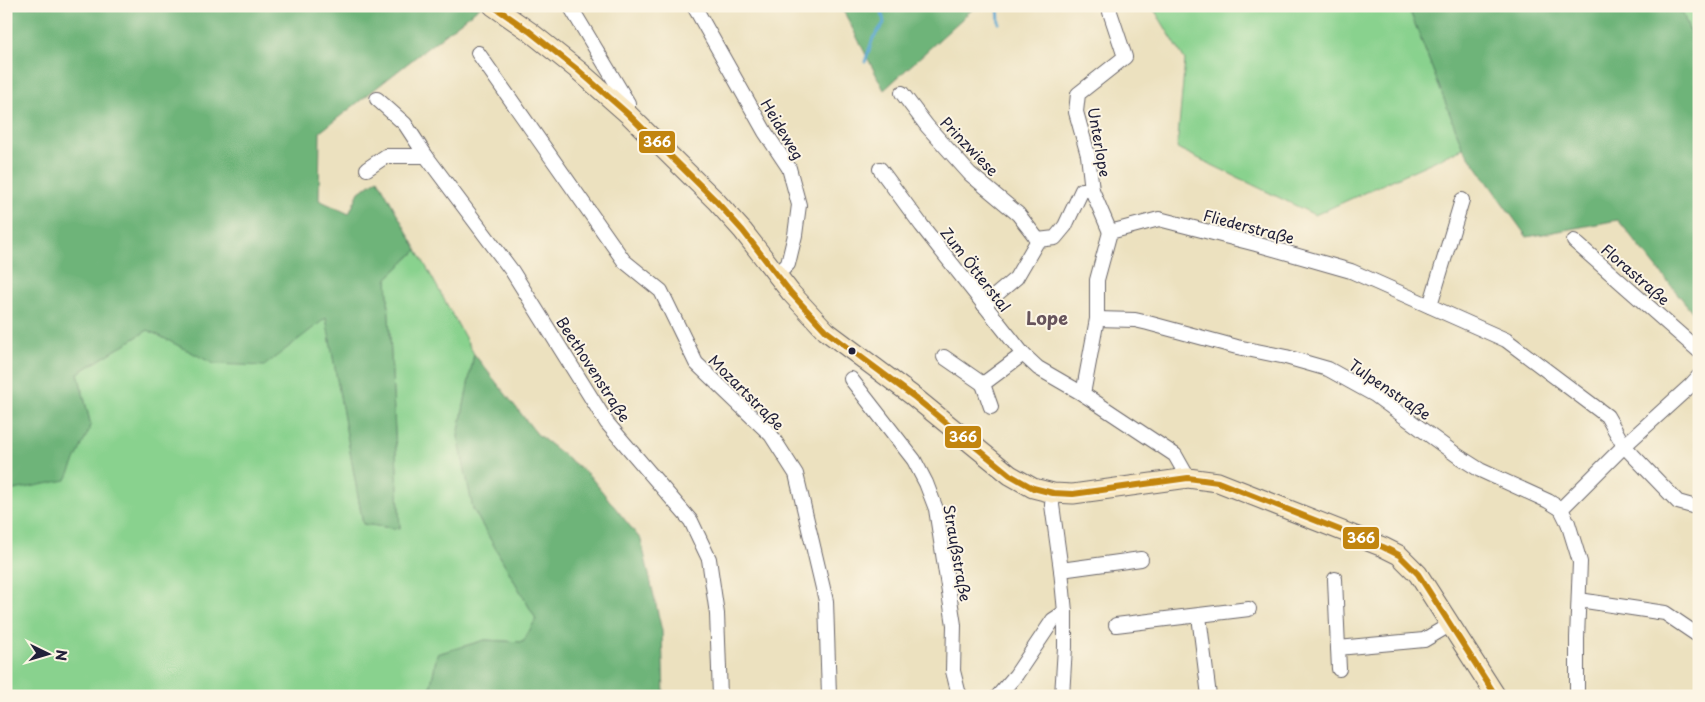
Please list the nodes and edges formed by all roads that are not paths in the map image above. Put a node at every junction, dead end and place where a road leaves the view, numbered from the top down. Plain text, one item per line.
1 (493, 6) edge
2 (570, 6) edge
3 (694, 6) edge
4 (1110, 6) edge
5 (478, 53) dead end
6 (902, 93) dead end
7 (377, 99) dead end
8 (628, 114) junction
9 (426, 156) junction
10 (366, 168) dead end
11 (880, 169) dead end
12 (1092, 190) junction
13 (1462, 200) dead end
14 (1110, 232) junction
15 (1038, 240) junction
16 (1574, 241) dead end
17 (777, 275) junction
18 (984, 306) junction
19 (1430, 306) junction
20 (1097, 319) junction
21 (1699, 351) edge
22 (1023, 354) junction
23 (944, 357) dead end
24 (1699, 376) edge
25 (851, 379) dead end
26 (983, 384) junction
27 (1083, 394) junction
28 (991, 407) dead end
29 (1624, 446) junction
30 (1188, 478) junction
31 (1053, 493) junction
32 (1699, 508) edge
33 (1561, 510) junction
34 (1141, 559) dead end
35 (1061, 570) junction
36 (1334, 579) dead end
37 (1579, 600) junction
38 (1249, 609) dead end
39 (1065, 612) junction
40 (1199, 616) junction
41 (1450, 624) junction
42 (1116, 625) dead end
43 (1699, 636) edge
44 (1338, 648) junction
45 (1339, 669) dead end
46 (720, 696) edge
47 (829, 696) edge
48 (961, 696) edge
49 (998, 696) edge
50 (1062, 696) edge
51 (1209, 696) edge
52 (1496, 696) edge
53 (1577, 696) edge

1 - 8 street
2 - 8 street
3 - 17 street, Heideweg
4 - 12 street, Unterlope
5 - 47 street, Mozartstraße
6 - 15 street, Prinzwiese
7 - 9 street, Beethovenstraße
8 - 17 street
9 - 10 street
9 - 46 street, Beethovenstraße
11 - 18 street, Zum Ötterstal
12 - 14 street, Unterlope
12 - 15 street, Unterlope
13 - 19 street
14 - 19 street, Fliederstraße
14 - 20 street
15 - 18 street
16 - 21 street, Florastraße
17 - 31 street
18 - 22 street, Zum Ötterstal
19 - 29 street, Fliederstraße
20 - 27 street
20 - 33 street, Tulpenstraße
22 - 26 street
22 - 27 street, Zum Ötterstal
23 - 26 street
24 - 29 street
25 - 48 street, Straußstraße
26 - 28 street
27 - 30 street
29 - 32 street
29 - 33 street
30 - 31 street
30 - 41 street
31 - 35 street
33 - 37 street
34 - 35 street
35 - 39 street
36 - 44 street
37 - 43 street
37 - 53 street
38 - 40 street
39 - 49 street
39 - 50 street
40 - 42 street
40 - 51 street
41 - 44 street
41 - 52 street
44 - 45 street

